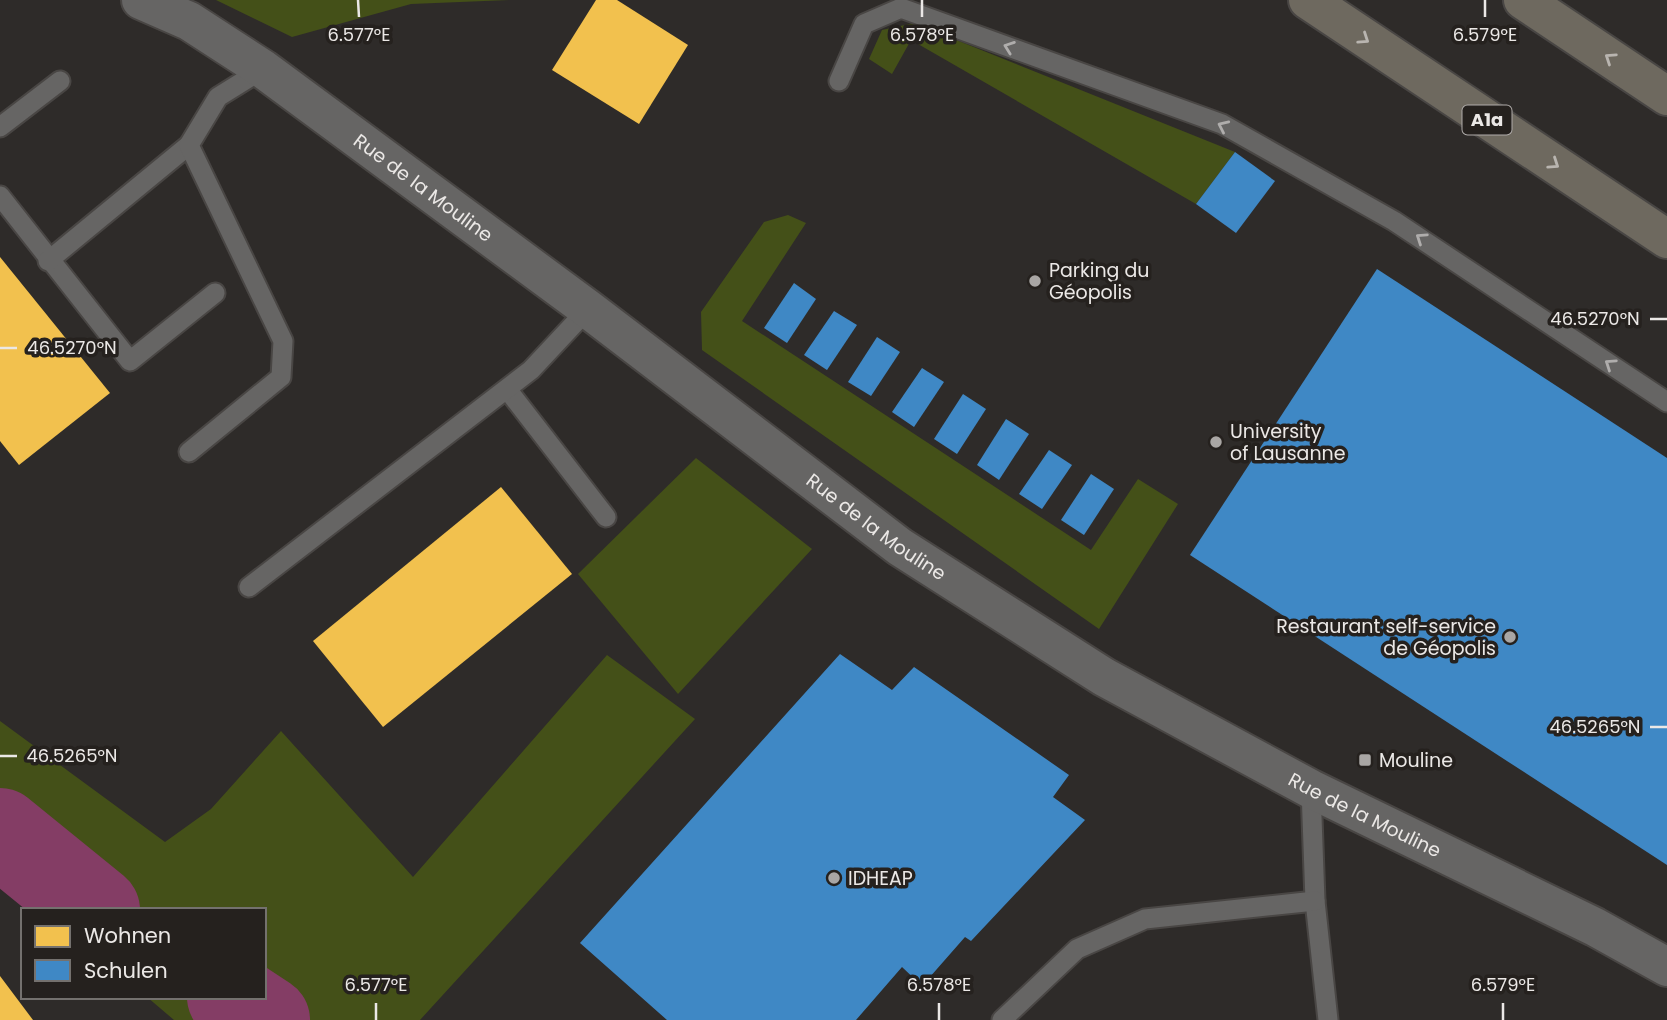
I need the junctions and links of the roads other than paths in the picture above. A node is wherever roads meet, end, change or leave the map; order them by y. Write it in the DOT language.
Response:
graph roads {
  1 [pos="141,0"];
  2 [pos="1308,0"];
  3 [pos="1523,0"];
  4 [pos="263,69"];
  5 [pos="60,81"];
  6 [pos="839,81"];
  7 [pos="1667,96"];
  8 [pos="0,127"];
  9 [pos="189,145"];
  10 [pos="0,196"];
  11 [pos="1667,239"];
  12 [pos="48,261"];
  13 [pos="215,293"];
  14 [pos="589,309"];
  15 [pos="507,389"];
  16 [pos="1667,402"];
  17 [pos="189,452"];
  18 [pos="606,517"];
  19 [pos="248,587"];
  20 [pos="1311,789"];
  21 [pos="1315,901"];
  22 [pos="1667,967"];
  23 [pos="1002,1020"];
  24 [pos="1328,1020"];
  1 -- 4 [label="street, Rue de la Mouline"];
  2 -- 11 [label="highway, A1a, one-way"];
  7 -- 3 [label="highway, one-way"];
  4 -- 9 [label="lane"];
  4 -- 14 [label="street, Rue de la Mouline"];
  5 -- 8 [label="lane"];
  16 -- 6 [label="lane, one-way"];
  9 -- 12 [label="lane"];
  9 -- 17 [label="lane"];
  10 -- 12 [label="lane"];
  12 -- 13 [label="lane"];
  14 -- 15 [label="lane"];
  14 -- 20 [label="street, Rue de la Mouline"];
  15 -- 18 [label="lane"];
  15 -- 19 [label="lane"];
  20 -- 21 [label="lane"];
  20 -- 22 [label="street, Rue de la Mouline"];
  21 -- 23 [label="lane"];
  21 -- 24 [label="lane"];
}
